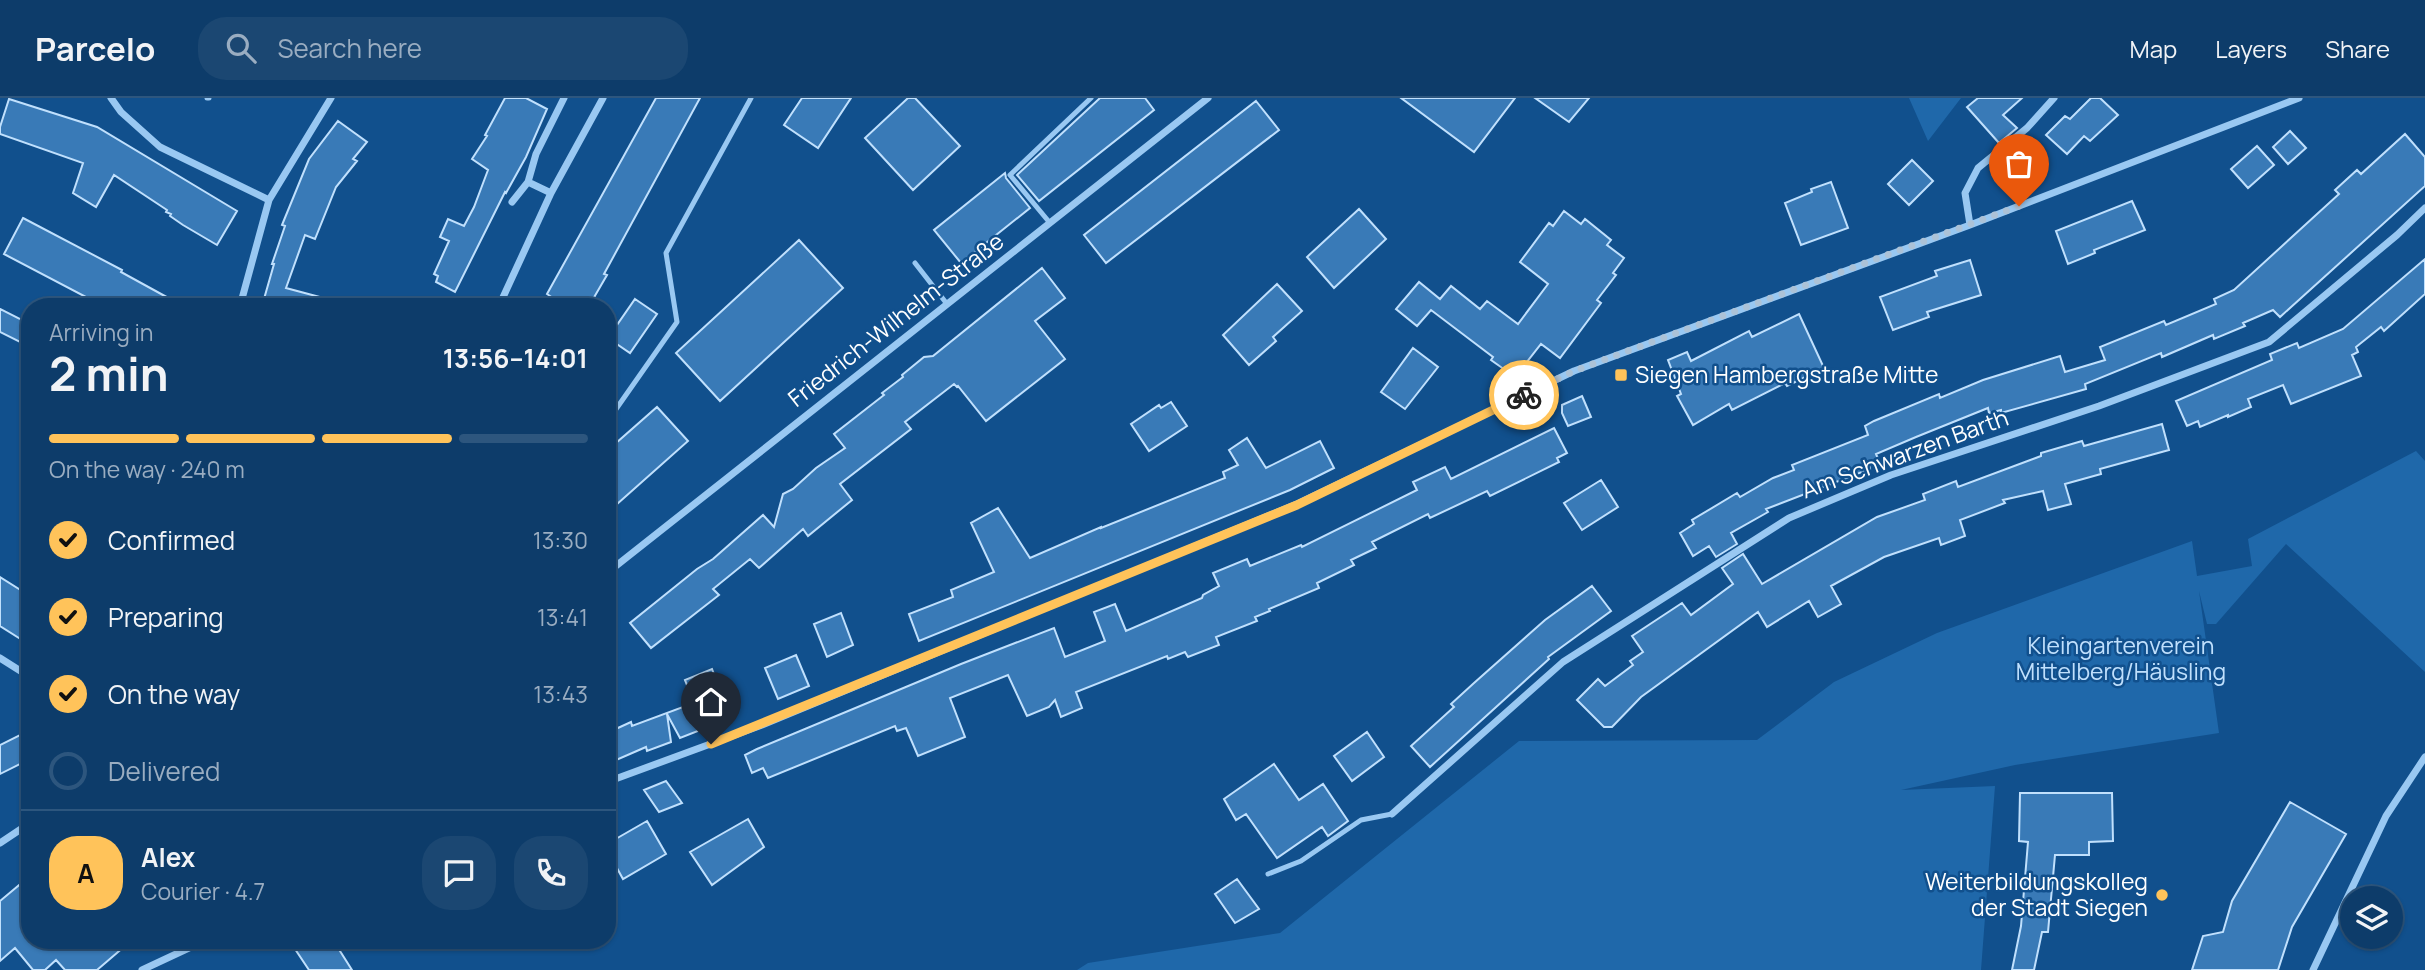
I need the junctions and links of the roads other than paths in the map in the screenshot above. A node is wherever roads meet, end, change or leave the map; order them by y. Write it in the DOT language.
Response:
graph roads {
  1 [pos="111,98"];
  2 [pos="331,98"];
  3 [pos="564,98"];
  4 [pos="603,98"];
  5 [pos="751,98"];
  6 [pos="1091,98"];
  7 [pos="1208,98"];
  8 [pos="2054,98"];
  9 [pos="2299,98"];
  10 [pos="528,182"];
  11 [pos="551,193"];
  12 [pos="269,200"];
  13 [pos="512,202"];
  14 [pos="2425,208"];
  15 [pos="1050,223"];
  16 [pos="1970,225"];
  17 [pos="915,263"];
  18 [pos="242,298"];
  19 [pos="503,298"];
  20 [pos="947,304"];
  21 [pos="616,409"];
  22 [pos="616,566"];
  23 [pos="0,659"];
  24 [pos="21,672"];
  25 [pos="2425,757"];
  26 [pos="616,779"];
  27 [pos="1392,814"];
  28 [pos="21,829"];
  29 [pos="0,843"];
  30 [pos="1268,874"];
  31 [pos="187,949"];
  32 [pos="142,970"];
  33 [pos="2313,970"];
  1 -- 12 [label="street"];
  2 -- 12 [label="street"];
  3 -- 10 [label="street"];
  4 -- 11 [label="street"];
  5 -- 21 [label="lane"];
  6 -- 15 [label="lane"];
  7 -- 15 [label="street, Friedrich-Wilhelm-Straße"];
  8 -- 16 [label="street"];
  9 -- 16 [label="street"];
  10 -- 11 [label="street"];
  10 -- 13 [label="street"];
  11 -- 19 [label="street"];
  12 -- 18 [label="street"];
  14 -- 27 [label="street, Am Schwarzen Barth"];
  15 -- 20 [label="street, Friedrich-Wilhelm-Straße"];
  16 -- 26 [label="street"];
  17 -- 20 [label="lane"];
  20 -- 22 [label="street, Friedrich-Wilhelm-Straße"];
  23 -- 24 [label="street"];
  25 -- 33 [label="street"];
  27 -- 30 [label="lane"];
  28 -- 29 [label="street"];
  31 -- 32 [label="street"];
}
